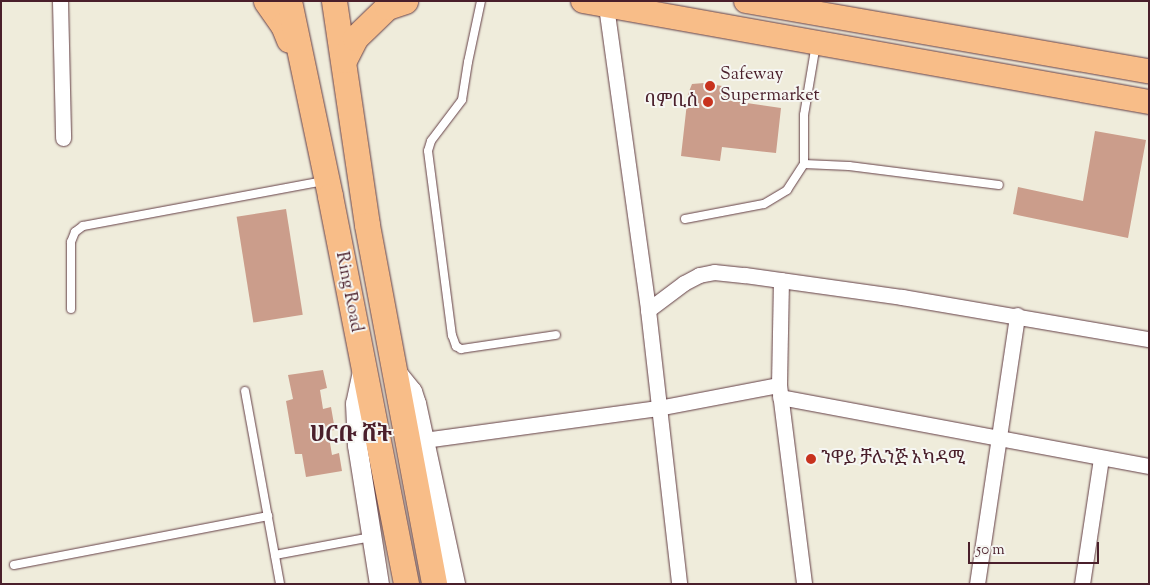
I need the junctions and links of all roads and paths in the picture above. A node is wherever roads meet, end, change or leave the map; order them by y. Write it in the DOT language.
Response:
graph roads {
  1 [pos="60,1"];
  2 [pos="266,1"];
  3 [pos="289,1"];
  4 [pos="334,1"];
  5 [pos="405,1"];
  6 [pos="481,1"];
  7 [pos="583,1"];
  8 [pos="746,1"];
  9 [pos="606,6"];
  10 [pos="816,42"];
  11 [pos="344,60"];
  12 [pos="1149,71"];
  13 [pos="303,72"];
  14 [pos="1149,102"];
  15 [pos="63,138"];
  16 [pos="804,164"];
  17 [pos="326,181"];
  18 [pos="999,185"];
  19 [pos="685,218"];
  20 [pos="781,280"];
  21 [pos="71,309"];
  22 [pos="648,310"];
  23 [pos="1017,315"];
  24 [pos="556,335"];
  25 [pos="1149,339"];
  26 [pos="394,369"];
  27 [pos="363,370"];
  28 [pos="246,391"];
  29 [pos="779,391"];
  30 [pos="658,408"];
  31 [pos="998,438"];
  32 [pos="424,440"];
  33 [pos="1101,459"];
  34 [pos="1149,466"];
  35 [pos="268,516"];
  36 [pos="371,537"];
  37 [pos="275,555"];
  38 [pos="14,565"];
  39 [pos="280,584"];
  40 [pos="379,584"];
  41 [pos="406,584"];
  42 [pos="434,584"];
  43 [pos="455,584"];
  44 [pos="679,584"];
  45 [pos="804,584"];
  46 [pos="977,584"];
  47 [pos="1082,584"];
  1 -- 15 [label="street"];
  2 -- 13 [label="highway"];
  3 -- 13 [label="highway, Ring Road"];
  4 -- 11 [label="highway, Ring Road"];
  5 -- 11 [label="highway"];
  6 -- 24 [label="lane"];
  7 -- 9 [label="main road"];
  8 -- 12 [label="main road"];
  9 -- 10 [label="main road"];
  9 -- 22 [label="street"];
  10 -- 14 [label="main road"];
  10 -- 16 [label="lane"];
  11 -- 26 [label="highway, Ring Road"];
  13 -- 17 [label="highway, Ring Road"];
  16 -- 18 [label="lane"];
  16 -- 19 [label="lane"];
  17 -- 21 [label="lane"];
  17 -- 27 [label="highway, Ring Road"];
  20 -- 22 [label="street"];
  20 -- 23 [label="street"];
  20 -- 29 [label="street"];
  22 -- 30 [label="street"];
  23 -- 25 [label="street"];
  23 -- 31 [label="street"];
  26 -- 32 [label="street"];
  26 -- 42 [label="highway, Ring Road"];
  27 -- 36 [label="street"];
  27 -- 41 [label="highway, Ring Road"];
  28 -- 35 [label="lane"];
  29 -- 30 [label="street"];
  29 -- 31 [label="street"];
  29 -- 45 [label="street"];
  30 -- 32 [label="street"];
  30 -- 44 [label="street"];
  31 -- 33 [label="street"];
  31 -- 46 [label="street"];
  32 -- 43 [label="street"];
  33 -- 34 [label="street"];
  33 -- 47 [label="street"];
  35 -- 37 [label="lane"];
  35 -- 38 [label="lane"];
  36 -- 37 [label="lane"];
  36 -- 40 [label="street"];
  37 -- 39 [label="lane"];
}
